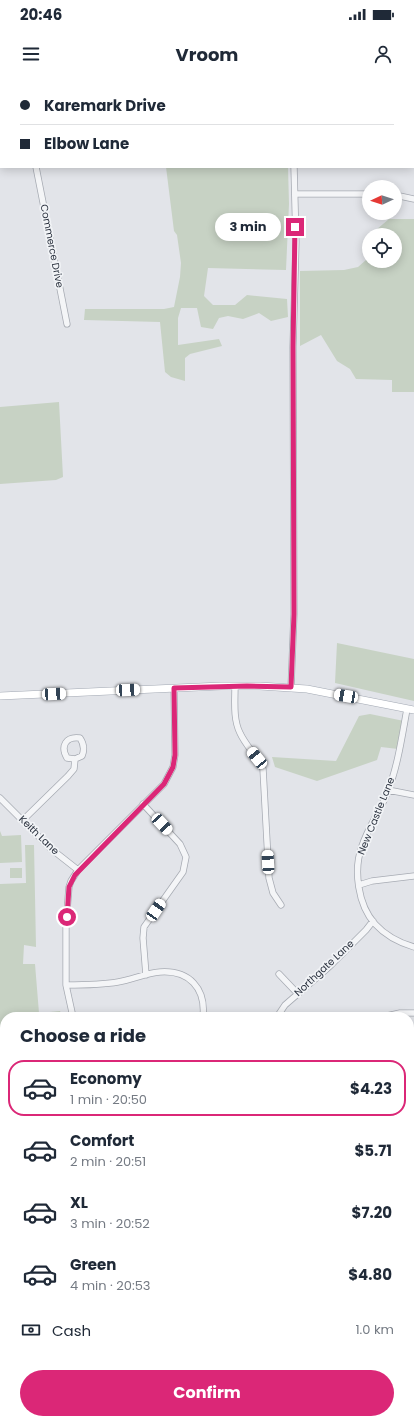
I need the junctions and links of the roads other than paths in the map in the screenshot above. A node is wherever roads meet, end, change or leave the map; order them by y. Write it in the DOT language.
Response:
graph roads {
  1 [pos="36,168"];
  2 [pos="294,168"];
  3 [pos="295,194"];
  4 [pos="362,194"];
  5 [pos="402,196"];
  6 [pos="414,199"];
  7 [pos="67,324"];
  8 [pos="235,686"];
  9 [pos="291,687"];
  10 [pos="174,688"];
  11 [pos="0,696"];
  12 [pos="410,709"];
  13 [pos="75,759"];
  14 [pos="388,790"];
  15 [pos="414,795"];
  16 [pos="0,798"];
  17 [pos="143,804"];
  18 [pos="23,820"];
  19 [pos="78,870"];
  20 [pos="414,876"];
  21 [pos="359,885"];
  22 [pos="281,905"];
  23 [pos="373,921"];
  24 [pos="414,948"];
  25 [pos="279,974"];
  26 [pos="146,975"];
  27 [pos="66,985"];
  28 [pos="298,994"];
  29 [pos="72,1012"];
  30 [pos="203,1012"];
  31 [pos="280,1012"];
  1 -- 7 [label="street, Commerce Drive"];
  2 -- 3 [label="street"];
  3 -- 4 [label="street"];
  3 -- 9 [label="street"];
  5 -- 6 [label="street"];
  8 -- 9 [label="main road"];
  8 -- 10 [label="main road"];
  8 -- 22 [label="street"];
  9 -- 12 [label="main road"];
  10 -- 11 [label="main road"];
  10 -- 17 [label="street"];
  12 -- 14 [label="street, New Castle Lane"];
  13 -- 18 [label="street"];
  14 -- 15 [label="street"];
  14 -- 21 [label="street, New Castle Lane"];
  16 -- 18 [label="street, Keith Lane"];
  17 -- 19 [label="street"];
  17 -- 26 [label="street"];
  18 -- 19 [label="street, Keith Lane"];
  19 -- 27 [label="street"];
  20 -- 21 [label="street"];
  21 -- 23 [label="street, New Castle Lane"];
  23 -- 24 [label="street, New Castle Lane"];
  23 -- 28 [label="street, Northgate Lane"];
  25 -- 28 [label="street"];
  26 -- 27 [label="street"];
  26 -- 30 [label="street"];
  27 -- 29 [label="street"];
  28 -- 31 [label="street, Northgate Lane"];
}
